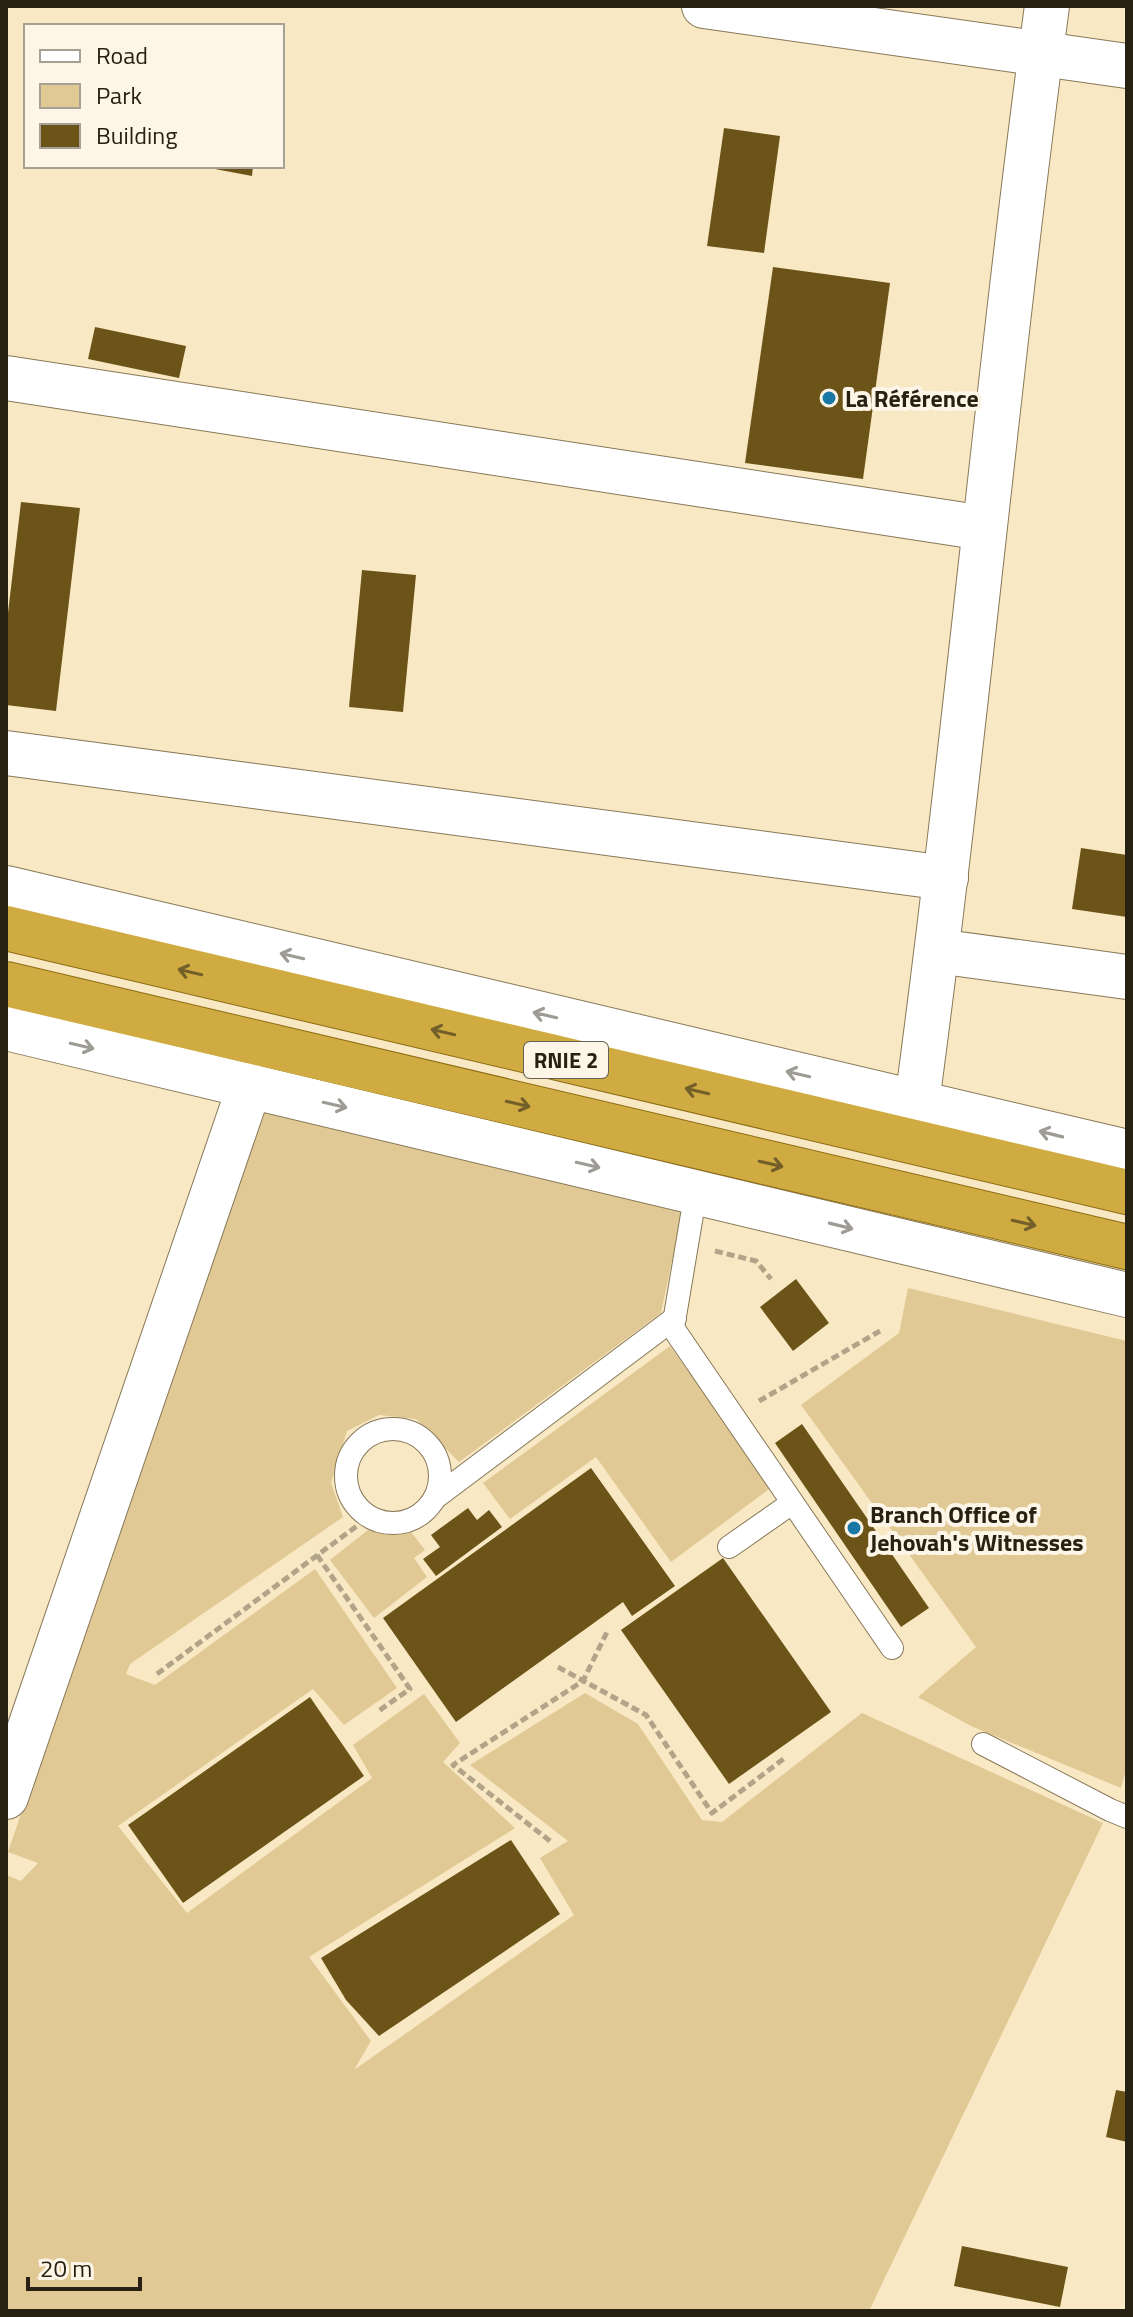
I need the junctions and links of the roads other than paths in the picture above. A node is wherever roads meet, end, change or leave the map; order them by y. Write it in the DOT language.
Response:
graph roads {
  1 [pos="704,6"];
  2 [pos="1047,6"];
  3 [pos="1040,53"];
  4 [pos="1127,66"];
  5 [pos="6,378"];
  6 [pos="984,528"];
  7 [pos="6,753"];
  8 [pos="946,878"];
  9 [pos="6,888"];
  10 [pos="6,928"];
  11 [pos="937,951"];
  12 [pos="1127,977"];
  13 [pos="6,984"];
  14 [pos="6,1028"];
  15 [pos="250,1085"];
  16 [pos="913,1121"];
  17 [pos="1127,1152"];
  18 [pos="696,1191"];
  19 [pos="1127,1192"];
  20 [pos="1127,1247"];
  21 [pos="1127,1295"];
  22 [pos="675,1318"];
  23 [pos="435,1498"];
  24 [pos="792,1503"];
  25 [pos="729,1547"];
  26 [pos="892,1648"];
  27 [pos="983,1744"];
  28 [pos="6,1797"];
  29 [pos="1127,1817"];
  1 -- 3 [label="street"];
  2 -- 3 [label="street"];
  3 -- 4 [label="street"];
  3 -- 6 [label="street"];
  5 -- 6 [label="street"];
  6 -- 8 [label="street"];
  7 -- 8 [label="street"];
  8 -- 11 [label="street"];
  16 -- 9 [label="street, one-way"];
  16 -- 10 [label="highway, RNIE 2 / RNIE 2, one-way"];
  11 -- 12 [label="street"];
  11 -- 16 [label="street"];
  13 -- 20 [label="highway, RNIE 2 / RNIE 2, one-way"];
  14 -- 15 [label="street, one-way"];
  15 -- 18 [label="street, one-way"];
  15 -- 28 [label="street"];
  17 -- 16 [label="street, one-way"];
  16 -- 19 [label="highway, RNIE 2 / RNIE 2"];
  18 -- 21 [label="street, one-way"];
  18 -- 22 [label="lane"];
  22 -- 23 [label="lane"];
  22 -- 24 [label="lane"];
  23 -- 23 [label="lane"];
  24 -- 25 [label="lane"];
  24 -- 26 [label="lane"];
  27 -- 29 [label="lane"];
}
